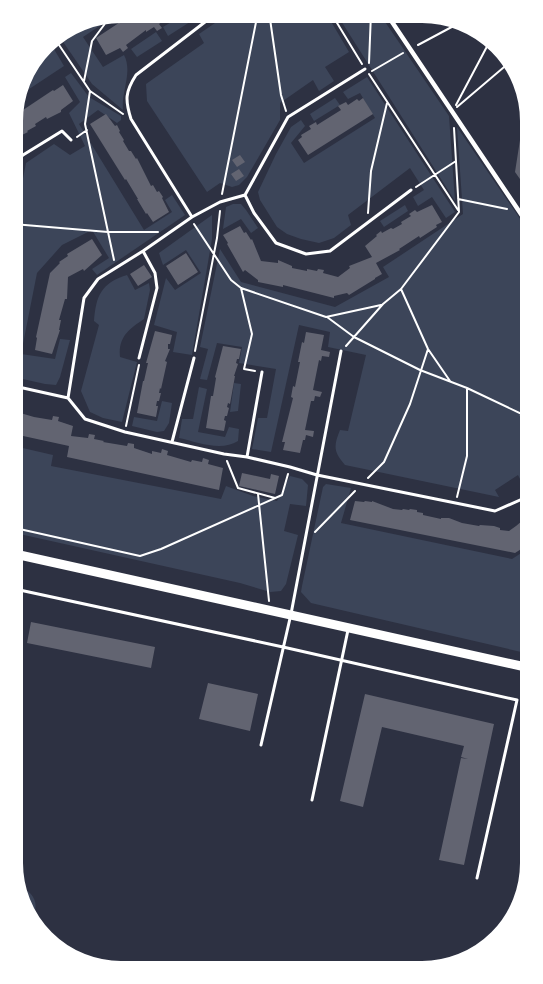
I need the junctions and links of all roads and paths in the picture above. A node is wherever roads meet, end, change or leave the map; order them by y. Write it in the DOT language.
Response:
graph roads {
  1 [pos="208,20"];
  2 [pos="256,20"];
  3 [pos="270,20"];
  4 [pos="335,20"];
  5 [pos="371,20"];
  6 [pos="391,20"];
  7 [pos="426,20"];
  8 [pos="106,21"];
  9 [pos="463,28"];
  10 [pos="57,42"];
  11 [pos="488,44"];
  12 [pos="368,65"];
  13 [pos="506,65"];
  14 [pos="365,69"];
  15 [pos="84,81"];
  16 [pos="90,90"];
  17 [pos="387,103"];
  18 [pos="452,111"];
  19 [pos="288,117"];
  20 [pos="131,120"];
  21 [pos="87,130"];
  22 [pos="71,140"];
  23 [pos="20,157"];
  24 [pos="456,161"];
  25 [pos="435,175"];
  26 [pos="411,190"];
  27 [pos="245,195"];
  28 [pos="458,199"];
  29 [pos="220,202"];
  30 [pos="459,212"];
  31 [pos="519,212"];
  32 [pos="192,217"];
  33 [pos="523,218"];
  34 [pos="367,223"];
  35 [pos="20,225"];
  36 [pos="108,232"];
  37 [pos="172,232"];
  38 [pos="143,251"];
  39 [pos="214,255"];
  40 [pos="116,268"];
  41 [pos="240,288"];
  42 [pos="401,289"];
  43 [pos="383,304"];
  44 [pos="326,317"];
  45 [pos="354,337"];
  46 [pos="428,349"];
  47 [pos="341,351"];
  48 [pos="139,358"];
  49 [pos="194,358"];
  50 [pos="420,370"];
  51 [pos="262,372"];
  52 [pos="450,382"];
  53 [pos="20,387"];
  54 [pos="467,388"];
  55 [pos="68,398"];
  56 [pos="520,413"];
  57 [pos="523,414"];
  58 [pos="523,421"];
  59 [pos="125,432"];
  60 [pos="172,442"];
  61 [pos="224,454"];
  62 [pos="247,457"];
  63 [pos="290,466"];
  64 [pos="317,475"];
  65 [pos="362,484"];
  66 [pos="258,494"];
  67 [pos="275,498"];
  68 [pos="523,499"];
  69 [pos="455,503"];
  70 [pos="260,504"];
  71 [pos="20,529"];
  72 [pos="304,542"];
  73 [pos="20,555"];
  74 [pos="20,590"];
  75 [pos="270,610"];
  76 [pos="291,614"];
  77 [pos="349,627"];
  78 [pos="284,647"];
  79 [pos="342,660"];
  80 [pos="523,666"];
  81 [pos="261,744"];
  82 [pos="312,800"];
  83 [pos="476,878"];
  1 -- 20 [label="lane"];
  2 -- 29 [label="path"];
  3 -- 19 [label="path"];
  4 -- 14 [label="path"];
  5 -- 12 [label="path"];
  6 -- 18 [label="street"];
  7 -- 9 [label="path"];
  8 -- 15 [label="path"];
  10 -- 15 [label="path"];
  11 -- 18 [label="path"];
  13 -- 18 [label="path"];
  14 -- 17 [label="path"];
  14 -- 19 [label="lane"];
  15 -- 16 [label="path"];
  16 -- 20 [label="path"];
  16 -- 21 [label="path"];
  17 -- 25 [label="path"];
  17 -- 34 [label="path"];
  18 -- 24 [label="path"];
  18 -- 31 [label="street"];
  19 -- 27 [label="lane"];
  20 -- 32 [label="lane"];
  21 -- 22 [label="path"];
  21 -- 36 [label="path"];
  22 -- 23 [label="lane"];
  24 -- 25 [label="path"];
  24 -- 28 [label="path"];
  25 -- 26 [label="path"];
  25 -- 30 [label="path"];
  26 -- 34 [label="lane"];
  27 -- 29 [label="lane"];
  27 -- 34 [label="lane"];
  28 -- 30 [label="path"];
  28 -- 31 [label="path"];
  29 -- 32 [label="lane"];
  29 -- 39 [label="path"];
  30 -- 42 [label="path"];
  31 -- 33 [label="street"];
  32 -- 37 [label="lane"];
  32 -- 39 [label="path"];
  35 -- 36 [label="path"];
  36 -- 37 [label="path"];
  36 -- 40 [label="path"];
  37 -- 38 [label="lane"];
  38 -- 40 [label="lane"];
  38 -- 48 [label="lane"];
  39 -- 41 [label="path"];
  39 -- 49 [label="path"];
  40 -- 55 [label="lane"];
  41 -- 44 [label="path"];
  41 -- 51 [label="path"];
  42 -- 43 [label="path"];
  42 -- 46 [label="path"];
  43 -- 44 [label="path"];
  43 -- 45 [label="path"];
  44 -- 45 [label="path"];
  45 -- 47 [label="path"];
  45 -- 50 [label="path"];
  46 -- 50 [label="path"];
  46 -- 52 [label="path"];
  47 -- 64 [label="lane"];
  48 -- 59 [label="path"];
  49 -- 60 [label="lane"];
  50 -- 52 [label="path"];
  50 -- 65 [label="path"];
  51 -- 62 [label="lane"];
  52 -- 54 [label="path"];
  53 -- 55 [label="lane"];
  54 -- 56 [label="path"];
  54 -- 69 [label="path"];
  55 -- 59 [label="lane"];
  56 -- 57 [label="path"];
  56 -- 58 [label="path"];
  59 -- 60 [label="lane"];
  60 -- 61 [label="lane"];
  61 -- 62 [label="lane"];
  61 -- 66 [label="path"];
  62 -- 63 [label="lane"];
  63 -- 64 [label="lane"];
  63 -- 67 [label="path"];
  64 -- 65 [label="lane"];
  64 -- 72 [label="lane"];
  65 -- 69 [label="lane"];
  65 -- 72 [label="path"];
  66 -- 67 [label="path"];
  66 -- 70 [label="path"];
  67 -- 70 [label="path"];
  68 -- 69 [label="lane"];
  70 -- 71 [label="path"];
  70 -- 75 [label="path"];
  72 -- 76 [label="lane"];
  73 -- 75 [label="main road"];
  74 -- 78 [label="lane"];
  75 -- 76 [label="main road"];
  76 -- 77 [label="main road"];
  76 -- 78 [label="lane"];
  77 -- 79 [label="lane"];
  77 -- 80 [label="main road"];
  78 -- 79 [label="lane"];
  78 -- 81 [label="lane"];
  79 -- 82 [label="lane"];
  79 -- 83 [label="lane"];
}
